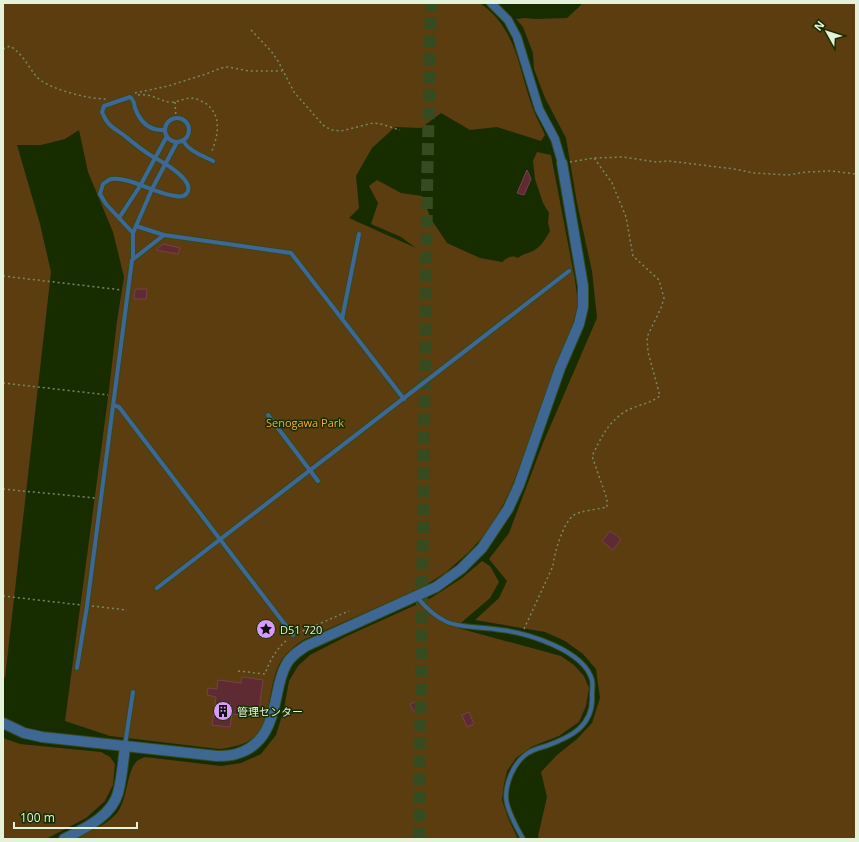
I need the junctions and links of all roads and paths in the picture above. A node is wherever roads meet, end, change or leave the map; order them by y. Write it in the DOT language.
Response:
graph roads {
  1 [pos="491,3"];
  2 [pos="251,30"];
  3 [pos="3,49"];
  4 [pos="282,71"];
  5 [pos="129,96"];
  6 [pos="107,99"];
  7 [pos="175,102"];
  8 [pos="176,118"];
  9 [pos="165,130"];
  10 [pos="400,130"];
  11 [pos="166,136"];
  12 [pos="183,140"];
  13 [pos="177,142"];
  14 [pos="156,158"];
  15 [pos="594,158"];
  16 [pos="211,160"];
  17 [pos="562,163"];
  18 [pos="166,164"];
  19 [pos="856,174"];
  20 [pos="140,186"];
  21 [pos="152,189"];
  22 [pos="120,218"];
  23 [pos="136,226"];
  24 [pos="133,233"];
  25 [pos="359,234"];
  26 [pos="164,235"];
  27 [pos="133,259"];
  28 [pos="569,271"];
  29 [pos="3,276"];
  30 [pos="128,291"];
  31 [pos="342,319"];
  32 [pos="3,383"];
  33 [pos="114,395"];
  34 [pos="404,399"];
  35 [pos="113,405"];
  36 [pos="268,415"];
  37 [pos="310,470"];
  38 [pos="318,481"];
  39 [pos="3,489"];
  40 [pos="101,499"];
  41 [pos="221,539"];
  42 [pos="157,588"];
  43 [pos="3,596"];
  44 [pos="417,596"];
  45 [pos="87,606"];
  46 [pos="127,610"];
  47 [pos="349,611"];
  48 [pos="522,634"];
  49 [pos="293,635"];
  50 [pos="77,668"];
  51 [pos="238,671"];
  52 [pos="133,692"];
  53 [pos="3,723"];
  54 [pos="125,747"];
  55 [pos="64,839"];
  56 [pos="523,839"];
  1 -- 17 [label="street"];
  2 -- 4 [label="path"];
  3 -- 6 [label="path"];
  4 -- 5 [label="path"];
  4 -- 10 [label="path"];
  5 -- 7 [label="path"];
  5 -- 9 [label="lane"];
  5 -- 14 [label="lane"];
  7 -- 8 [label="path"];
  7 -- 16 [label="path"];
  8 -- 9 [label="lane"];
  8 -- 12 [label="lane"];
  9 -- 11 [label="lane"];
  11 -- 13 [label="lane"];
  11 -- 14 [label="lane"];
  12 -- 13 [label="lane"];
  12 -- 16 [label="lane"];
  13 -- 18 [label="lane"];
  14 -- 18 [label="lane"];
  14 -- 20 [label="lane"];
  15 -- 17 [label="path"];
  15 -- 19 [label="path"];
  15 -- 48 [label="path"];
  17 -- 44 [label="street"];
  18 -- 21 [label="lane"];
  18 -- 21 [label="lane"];
  20 -- 21 [label="lane"];
  20 -- 22 [label="lane"];
  20 -- 22 [label="lane"];
  21 -- 23 [label="lane"];
  22 -- 24 [label="lane"];
  23 -- 24 [label="lane"];
  23 -- 26 [label="lane"];
  24 -- 27 [label="lane"];
  25 -- 31 [label="lane"];
  26 -- 27 [label="lane"];
  26 -- 31 [label="lane"];
  27 -- 30 [label="lane"];
  28 -- 34 [label="lane"];
  29 -- 30 [label="path"];
  30 -- 33 [label="lane"];
  31 -- 34 [label="lane"];
  32 -- 33 [label="path"];
  33 -- 35 [label="lane"];
  34 -- 37 [label="lane"];
  35 -- 40 [label="lane"];
  35 -- 41 [label="lane"];
  36 -- 37 [label="lane"];
  37 -- 38 [label="lane"];
  37 -- 41 [label="lane"];
  39 -- 40 [label="path"];
  40 -- 45 [label="lane"];
  41 -- 42 [label="lane"];
  41 -- 49 [label="lane"];
  43 -- 45 [label="path"];
  44 -- 48 [label="lane"];
  44 -- 54 [label="street"];
  45 -- 46 [label="path"];
  45 -- 50 [label="lane"];
  47 -- 49 [label="path"];
  48 -- 56 [label="lane"];
  49 -- 51 [label="path"];
  52 -- 54 [label="lane"];
  53 -- 54 [label="street"];
  54 -- 55 [label="street"];
}
